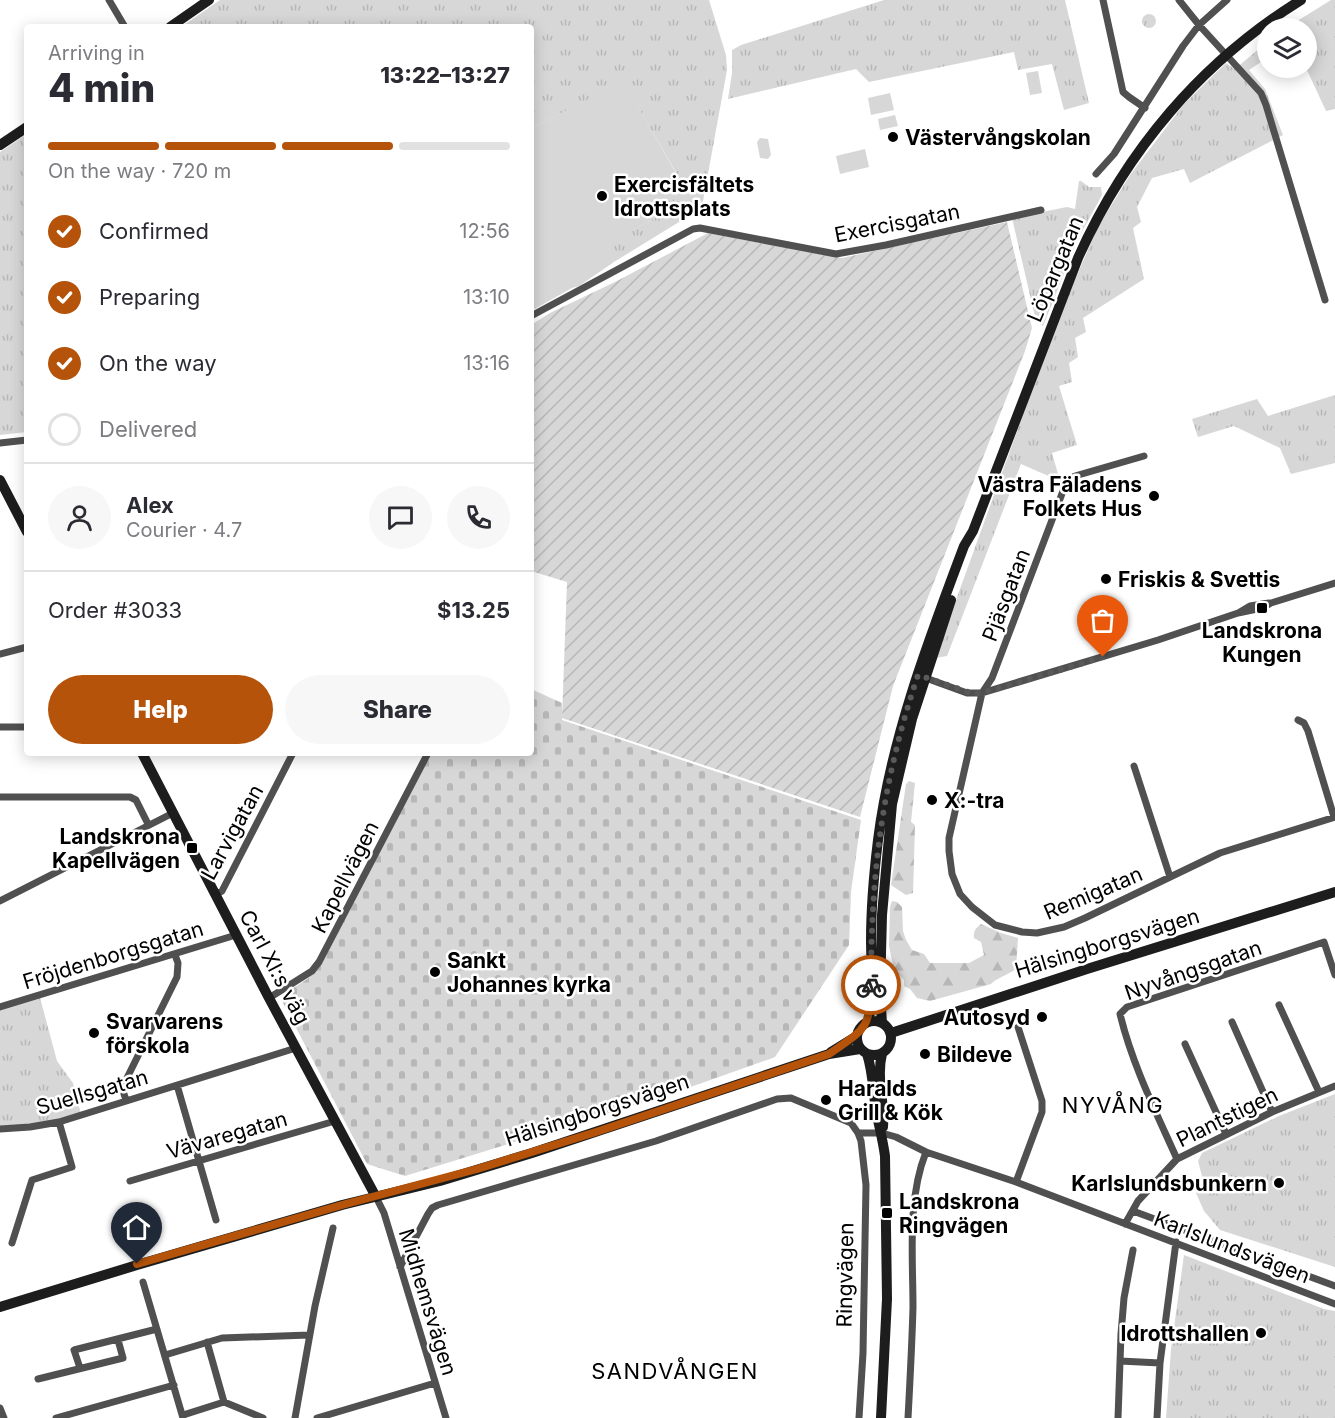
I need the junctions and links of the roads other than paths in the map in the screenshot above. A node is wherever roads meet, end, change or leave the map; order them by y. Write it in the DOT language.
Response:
graph roads {
  1 [pos="109,0"];
  2 [pos="208,0"];
  3 [pos="1103,0"];
  4 [pos="1179,0"];
  5 [pos="1227,0"];
  6 [pos="1301,0"];
  7 [pos="123,24"];
  8 [pos="174,24"];
  9 [pos="1199,25"];
  10 [pos="1227,54"];
  11 [pos="1145,108"];
  12 [pos="24,129"];
  13 [pos="0,146"];
  14 [pos="1096,174"];
  15 [pos="1041,210"];
  16 [pos="1325,300"];
  17 [pos="534,314"];
  18 [pos="24,440"];
  19 [pos="0,443"];
  20 [pos="1144,456"];
  21 [pos="0,480"];
  22 [pos="24,526"];
  23 [pos="1335,583"];
  24 [pos="24,648"];
  25 [pos="0,654"];
  26 [pos="922,676"];
  27 [pos="982,693"];
  28 [pos="1298,720"];
  29 [pos="0,727"];
  30 [pos="24,727"];
  31 [pos="144,756"];
  32 [pos="291,756"];
  33 [pos="426,756"];
  34 [pos="1134,766"];
  35 [pos="0,797"];
  36 [pos="173,813"];
  37 [pos="1334,817"];
  38 [pos="148,824"];
  39 [pos="1170,877"];
  40 [pos="1335,892"];
  41 [pos="216,894"];
  42 [pos="0,901"];
  43 [pos="236,935"];
  44 [pos="175,955"];
  45 [pos="1335,975"];
  46 [pos="269,998"];
  47 [pos="1279,1005"];
  48 [pos="0,1006"];
  49 [pos="868,1022"];
  50 [pos="882,1023"];
  51 [pos="1232,1023"];
  52 [pos="1018,1027"];
  53 [pos="891,1033"];
  54 [pos="857,1036"];
  55 [pos="1185,1044"];
  56 [pos="296,1048"];
  57 [pos="864,1052"];
  58 [pos="829,1054"];
  59 [pos="882,1054"];
  60 [pos="177,1085"];
  61 [pos="1335,1086"];
  62 [pos="1319,1092"];
  63 [pos="126,1100"];
  64 [pos="1272,1112"];
  65 [pos="335,1121"];
  66 [pos="59,1122"];
  67 [pos="0,1129"];
  68 [pos="858,1133"];
  69 [pos="882,1133"];
  70 [pos="1226,1134"];
  71 [pos="926,1152"];
  72 [pos="1177,1159"];
  73 [pos="197,1160"];
  74 [pos="130,1181"];
  75 [pos="1016,1182"];
  76 [pos="376,1197"];
  77 [pos="1133,1211"];
  78 [pos="216,1220"];
  79 [pos="1125,1224"];
  80 [pos="333,1228"];
  81 [pos="1207,1238"];
  82 [pos="1176,1242"];
  83 [pos="12,1243"];
  84 [pos="1133,1250"];
  85 [pos="1201,1252"];
  86 [pos="400,1267"];
  87 [pos="143,1282"];
  88 [pos="1335,1286"];
  89 [pos="1335,1304"];
  90 [pos="0,1307"];
  91 [pos="157,1329"];
  92 [pos="309,1335"];
  93 [pos="118,1340"];
  94 [pos="207,1342"];
  95 [pos="165,1355"];
  96 [pos="1120,1361"];
  97 [pos="1160,1363"];
  98 [pos="80,1368"];
  99 [pos="38,1379"];
  100 [pos="435,1383"];
  101 [pos="174,1384"];
  102 [pos="224,1402"];
  103 [pos="0,1408"];
  104 [pos="183,1417"];
  105 [pos="4,1418"];
  106 [pos="56,1418"];
  107 [pos="263,1418"];
  108 [pos="295,1418"];
  109 [pos="317,1418"];
  110 [pos="446,1418"];
  111 [pos="859,1418"];
  112 [pos="881,1418"];
  113 [pos="908,1418"];
  114 [pos="1118,1418"];
  115 [pos="1157,1418"];
  1 -- 7 [label="street"];
  2 -- 8 [label="street"];
  3 -- 11 [label="street"];
  4 -- 9 [label="street"];
  5 -- 9 [label="street"];
  6 -- 10 [label="street, Löpargatan"];
  9 -- 10 [label="street"];
  9 -- 11 [label="street"];
  10 -- 16 [label="street"];
  10 -- 26 [label="street, Löpargatan"];
  11 -- 14 [label="street"];
  12 -- 13 [label="street"];
  15 -- 17 [label="street, Exercisgatan"];
  18 -- 19 [label="street"];
  20 -- 27 [label="street, Pjäsgatan"];
  21 -- 22 [label="street"];
  23 -- 27 [label="street"];
  24 -- 25 [label="street"];
  26 -- 27 [label="street"];
  26 -- 49 [label="street, Löpargatan"];
  26 -- 50 [label="street, Löpargatan"];
  27 -- 39 [label="street, Remigatan"];
  28 -- 37 [label="street"];
  29 -- 30 [label="street"];
  31 -- 36 [label="street, Carl XI:s väg"];
  32 -- 41 [label="street, Larvigatan"];
  33 -- 46 [label="street, Kapellvägen"];
  34 -- 39 [label="street, Remigatan"];
  35 -- 38 [label="street"];
  36 -- 38 [label="street"];
  36 -- 41 [label="street, Carl XI:s väg"];
  37 -- 39 [label="street, Remigatan"];
  38 -- 42 [label="street"];
  40 -- 53 [label="street, Hälsingborgsvägen"];
  41 -- 43 [label="street, Carl XI:s väg"];
  43 -- 44 [label="street, Fröjdenborgsgatan"];
  43 -- 46 [label="street, Carl XI:s väg"];
  44 -- 48 [label="street, Fröjdenborgsgatan"];
  44 -- 63 [label="street"];
  45 -- 72 [label="street, Nyvångsgatan"];
  46 -- 56 [label="street, Carl XI:s väg"];
  47 -- 62 [label="street"];
  49 -- 50 [label="street"];
  49 -- 54 [label="street"];
  50 -- 53 [label="street"];
  51 -- 64 [label="street"];
  52 -- 75 [label="street"];
  53 -- 59 [label="street"];
  54 -- 57 [label="street"];
  54 -- 58 [label="street, Hälsingborgsvägen"];
  55 -- 70 [label="street"];
  56 -- 60 [label="street, Suellsgatan"];
  56 -- 65 [label="street, Carl XI:s väg"];
  57 -- 58 [label="street, Hälsingborgsvägen"];
  57 -- 59 [label="street"];
  57 -- 69 [label="street, Ringvägen"];
  58 -- 76 [label="street, Hälsingborgsvägen"];
  59 -- 69 [label="street, Ringvägen"];
  60 -- 63 [label="street, Suellsgatan"];
  60 -- 73 [label="street"];
  61 -- 62 [label="street, Plantstigen"];
  62 -- 64 [label="street, Plantstigen"];
  63 -- 66 [label="street, Suellsgatan"];
  64 -- 70 [label="street, Plantstigen"];
  65 -- 73 [label="street, Vävaregatan"];
  65 -- 76 [label="street, Carl XI:s väg"];
  66 -- 67 [label="street, Suellsgatan"];
  66 -- 83 [label="street"];
  68 -- 69 [label="street"];
  68 -- 86 [label="street, Hälsingborgsvägen"];
  68 -- 111 [label="street, Ringvägen"];
  69 -- 71 [label="street, Karlslundsvägen"];
  69 -- 112 [label="street, Ringvägen"];
  70 -- 72 [label="street, Plantstigen"];
  71 -- 75 [label="street, Karlslundsvägen"];
  71 -- 113 [label="street"];
  72 -- 77 [label="street, Plantstigen"];
  73 -- 74 [label="street, Vävaregatan"];
  73 -- 78 [label="street"];
  75 -- 79 [label="street, Karlslundsvägen"];
  76 -- 86 [label="street, Midhemsvägen"];
  76 -- 90 [label="street, Hälsingborgsvägen"];
  77 -- 79 [label="street, Plantstigen"];
  77 -- 81 [label="street, Karlslundsvägen"];
  79 -- 82 [label="street, Karlslundsvägen"];
  80 -- 92 [label="street"];
  81 -- 85 [label="street"];
  81 -- 88 [label="street, Karlslundsvägen"];
  82 -- 85 [label="street, Karlslundsvägen"];
  82 -- 97 [label="street"];
  84 -- 96 [label="street"];
  85 -- 89 [label="street, Karlslundsvägen"];
  86 -- 100 [label="street, Midhemsvägen"];
  87 -- 91 [label="street"];
  91 -- 93 [label="street"];
  91 -- 95 [label="street"];
  92 -- 94 [label="street"];
  92 -- 108 [label="street"];
  93 -- 98 [label="street"];
  93 -- 98 [label="street"];
  94 -- 95 [label="street"];
  94 -- 102 [label="street"];
  95 -- 101 [label="street"];
  96 -- 97 [label="street"];
  96 -- 114 [label="street"];
  97 -- 115 [label="street"];
  98 -- 99 [label="street"];
  100 -- 109 [label="street"];
  100 -- 110 [label="street, Midhemsvägen"];
  101 -- 104 [label="street"];
  101 -- 106 [label="street"];
  102 -- 104 [label="street"];
  102 -- 107 [label="street"];
  103 -- 105 [label="street"];
}
